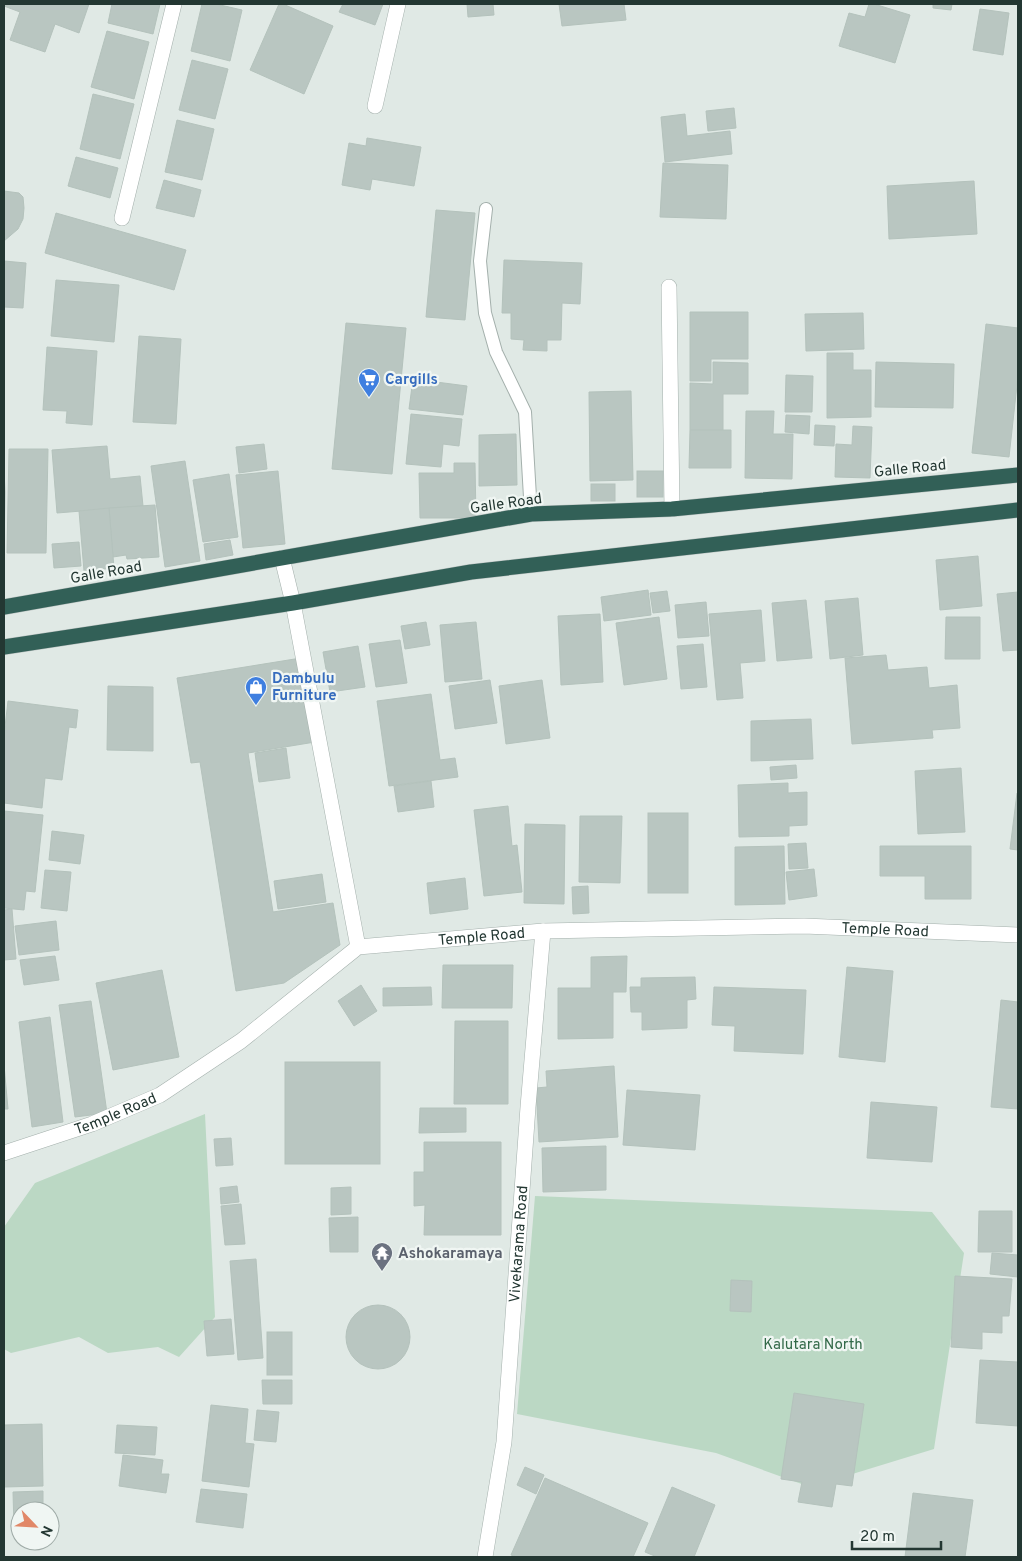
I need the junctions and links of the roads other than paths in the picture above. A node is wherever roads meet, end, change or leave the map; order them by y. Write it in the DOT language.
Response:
graph roads {
  1 [pos="174,4"];
  2 [pos="398,4"];
  3 [pos="375,106"];
  4 [pos="486,209"];
  5 [pos="122,218"];
  6 [pos="669,287"];
  7 [pos="1018,475"];
  8 [pos="672,509"];
  9 [pos="1018,510"];
  10 [pos="531,514"];
  11 [pos="282,558"];
  12 [pos="293,603"];
  13 [pos="4,607"];
  14 [pos="4,647"];
  15 [pos="543,931"];
  16 [pos="1018,936"];
  17 [pos="358,947"];
  18 [pos="4,1153"];
  19 [pos="485,1557"];
  1 -- 5 [label="street"];
  2 -- 3 [label="street"];
  4 -- 10 [label="lane"];
  6 -- 8 [label="street"];
  7 -- 8 [label="highway, Galle Road"];
  8 -- 10 [label="highway, Galle Road"];
  9 -- 12 [label="highway"];
  10 -- 11 [label="highway, Galle Road"];
  11 -- 12 [label="street"];
  11 -- 13 [label="highway, Galle Road"];
  12 -- 14 [label="highway"];
  12 -- 17 [label="street"];
  15 -- 16 [label="street, Temple Road"];
  15 -- 17 [label="street, Temple Road"];
  15 -- 19 [label="street, Vivekarama Road"];
  17 -- 18 [label="street, Temple Road"];
}
